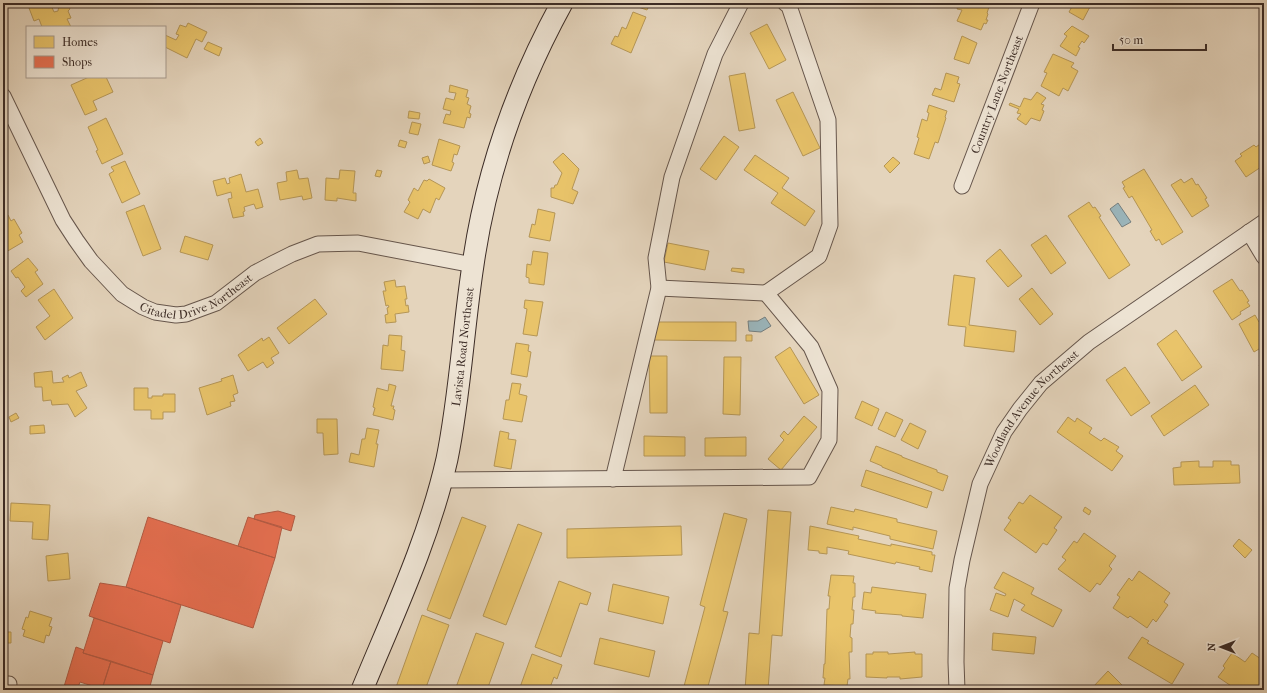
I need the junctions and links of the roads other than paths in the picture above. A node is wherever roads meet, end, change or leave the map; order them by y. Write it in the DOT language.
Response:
graph roads {
  1 [pos="562,3"];
  2 [pos="741,3"];
  3 [pos="785,3"];
  4 [pos="1032,3"];
  5 [pos="3,96"];
  6 [pos="962,186"];
  7 [pos="1264,222"];
  8 [pos="1249,232"];
  9 [pos="1264,257"];
  10 [pos="473,265"];
  11 [pos="659,288"];
  12 [pos="766,293"];
  13 [pos="613,479"];
  14 [pos="442,480"];
  15 [pos="362,690"];
  16 [pos="957,690"];
  1 -- 10 [label="main road, Lavista Road Northeast"];
  2 -- 11 [label="street"];
  3 -- 12 [label="street"];
  4 -- 6 [label="street, Country Lane Northeast"];
  5 -- 10 [label="street, Citadel Drive Northeast"];
  7 -- 8 [label="street, Woodland Avenue Northeast"];
  8 -- 9 [label="street"];
  8 -- 16 [label="street, Woodland Avenue Northeast"];
  10 -- 14 [label="main road, Lavista Road Northeast"];
  11 -- 12 [label="street"];
  11 -- 13 [label="street"];
  12 -- 13 [label="street"];
  13 -- 14 [label="street"];
  14 -- 15 [label="main road, Lavista Road Northeast"];
}
